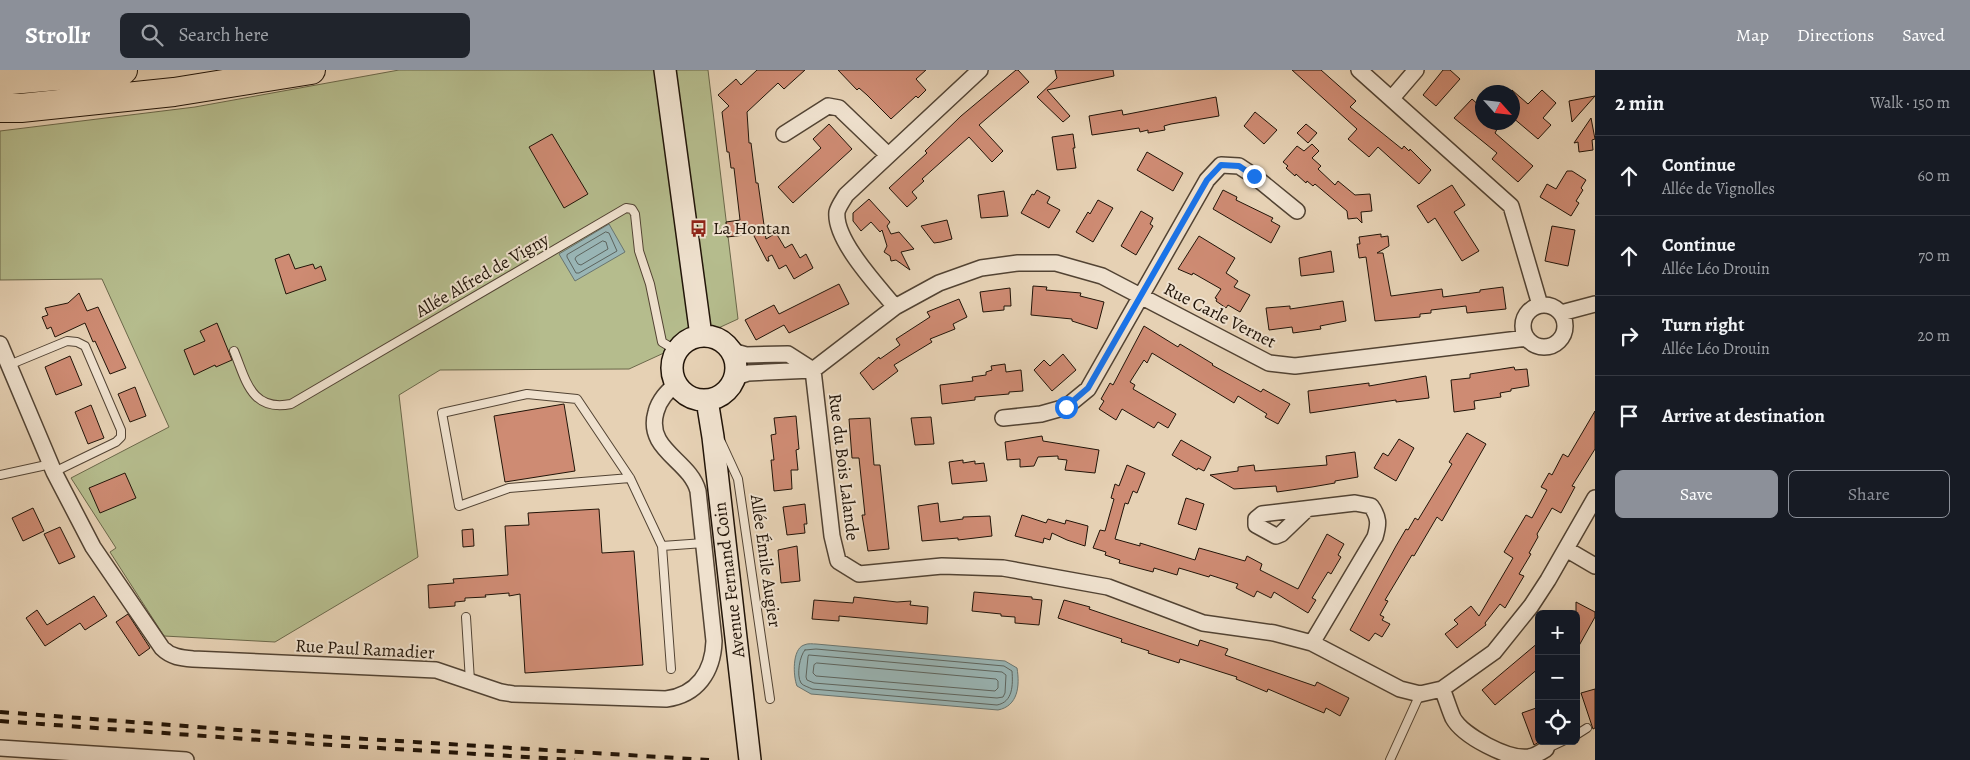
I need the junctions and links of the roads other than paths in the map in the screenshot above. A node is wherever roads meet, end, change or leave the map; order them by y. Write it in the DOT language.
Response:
graph roads {
  1 [pos="123,70"];
  2 [pos="311,70"];
  3 [pos="665,70"];
  4 [pos="980,70"];
  5 [pos="1360,70"];
  6 [pos="1416,70"];
  7 [pos="0,81"];
  8 [pos="1392,98"];
  9 [pos="0,108"];
  10 [pos="784,134"];
  11 [pos="888,155"];
  12 [pos="1297,211"];
  13 [pos="1140,295"];
  14 [pos="1595,304"];
  15 [pos="1540,305"];
  16 [pos="895,307"];
  17 [pos="1561,313"];
  18 [pos="701,336"];
  19 [pos="1526,338"];
  20 [pos="0,344"];
  21 [pos="234,351"];
  22 [pos="677,351"];
  23 [pos="732,351"];
  24 [pos="9,365"];
  25 [pos="813,370"];
  26 [pos="734,378"];
  27 [pos="676,384"];
  28 [pos="707,400"];
  29 [pos="1003,418"];
  30 [pos="713,437"];
  31 [pos="52,468"];
  32 [pos="0,475"];
  33 [pos="630,478"];
  34 [pos="1595,498"];
  35 [pos="1306,510"];
  36 [pos="704,543"];
  37 [pos="662,546"];
  38 [pos="1566,549"];
  39 [pos="1595,566"];
  40 [pos="466,617"];
  41 [pos="1312,644"];
  42 [pos="671,668"];
  43 [pos="470,681"];
  44 [pos="1442,689"];
  45 [pos="1420,694"];
  46 [pos="770,699"];
  47 [pos="1587,728"];
  48 [pos="1580,732"];
  49 [pos="1554,745"];
  50 [pos="0,748"];
  51 [pos="1546,749"];
  52 [pos="186,760"];
  53 [pos="750,760"];
  54 [pos="1390,760"];
  1 -- 7 [label="highway"];
  2 -- 9 [label="highway"];
  3 -- 18 [label="main road"];
  4 -- 11 [label="street"];
  5 -- 8 [label="street"];
  6 -- 8 [label="street"];
  8 -- 15 [label="street"];
  10 -- 11 [label="street"];
  11 -- 16 [label="street"];
  12 -- 13 [label="street"];
  13 -- 16 [label="street, Rue Carle Vernet"];
  13 -- 19 [label="street, Rue Carle Vernet"];
  13 -- 29 [label="street"];
  14 -- 17 [label="street"];
  15 -- 17 [label="street"];
  15 -- 19 [label="street"];
  16 -- 25 [label="street, Rue Carle Vernet"];
  17 -- 19 [label="street"];
  18 -- 22 [label="main road"];
  18 -- 23 [label="main road"];
  20 -- 24 [label="street, Rue Paul Ramadier"];
  21 -- 22 [label="lane, Allée Alfred de Vigny"];
  22 -- 27 [label="main road"];
  23 -- 25 [label="street"];
  23 -- 26 [label="main road"];
  24 -- 31 [label="street, Rue Paul Ramadier"];
  24 -- 31 [label="lane"];
  25 -- 26 [label="street"];
  25 -- 41 [label="street, Rue du Bois Lalande"];
  26 -- 28 [label="main road"];
  27 -- 28 [label="main road"];
  27 -- 36 [label="street, Rue Paul Ramadier"];
  28 -- 30 [label="main road, Avenue Fernand Coin"];
  30 -- 46 [label="lane, Allée Émile Augier"];
  30 -- 53 [label="main road, Avenue Fernand Coin"];
  31 -- 32 [label="lane"];
  31 -- 43 [label="street, Rue Paul Ramadier"];
  33 -- 33 [label="lane"];
  33 -- 37 [label="lane"];
  34 -- 38 [label="street"];
  35 -- 41 [label="street"];
  36 -- 37 [label="lane"];
  36 -- 43 [label="street, Rue Paul Ramadier"];
  37 -- 42 [label="lane"];
  38 -- 39 [label="street"];
  38 -- 44 [label="street"];
  40 -- 43 [label="lane"];
  41 -- 45 [label="street, Rue du Bois Lalande"];
  44 -- 45 [label="street"];
  44 -- 51 [label="street"];
  45 -- 54 [label="lane"];
  47 -- 48 [label="lane"];
  49 -- 51 [label="lane"];
  50 -- 52 [label="street"];
}
